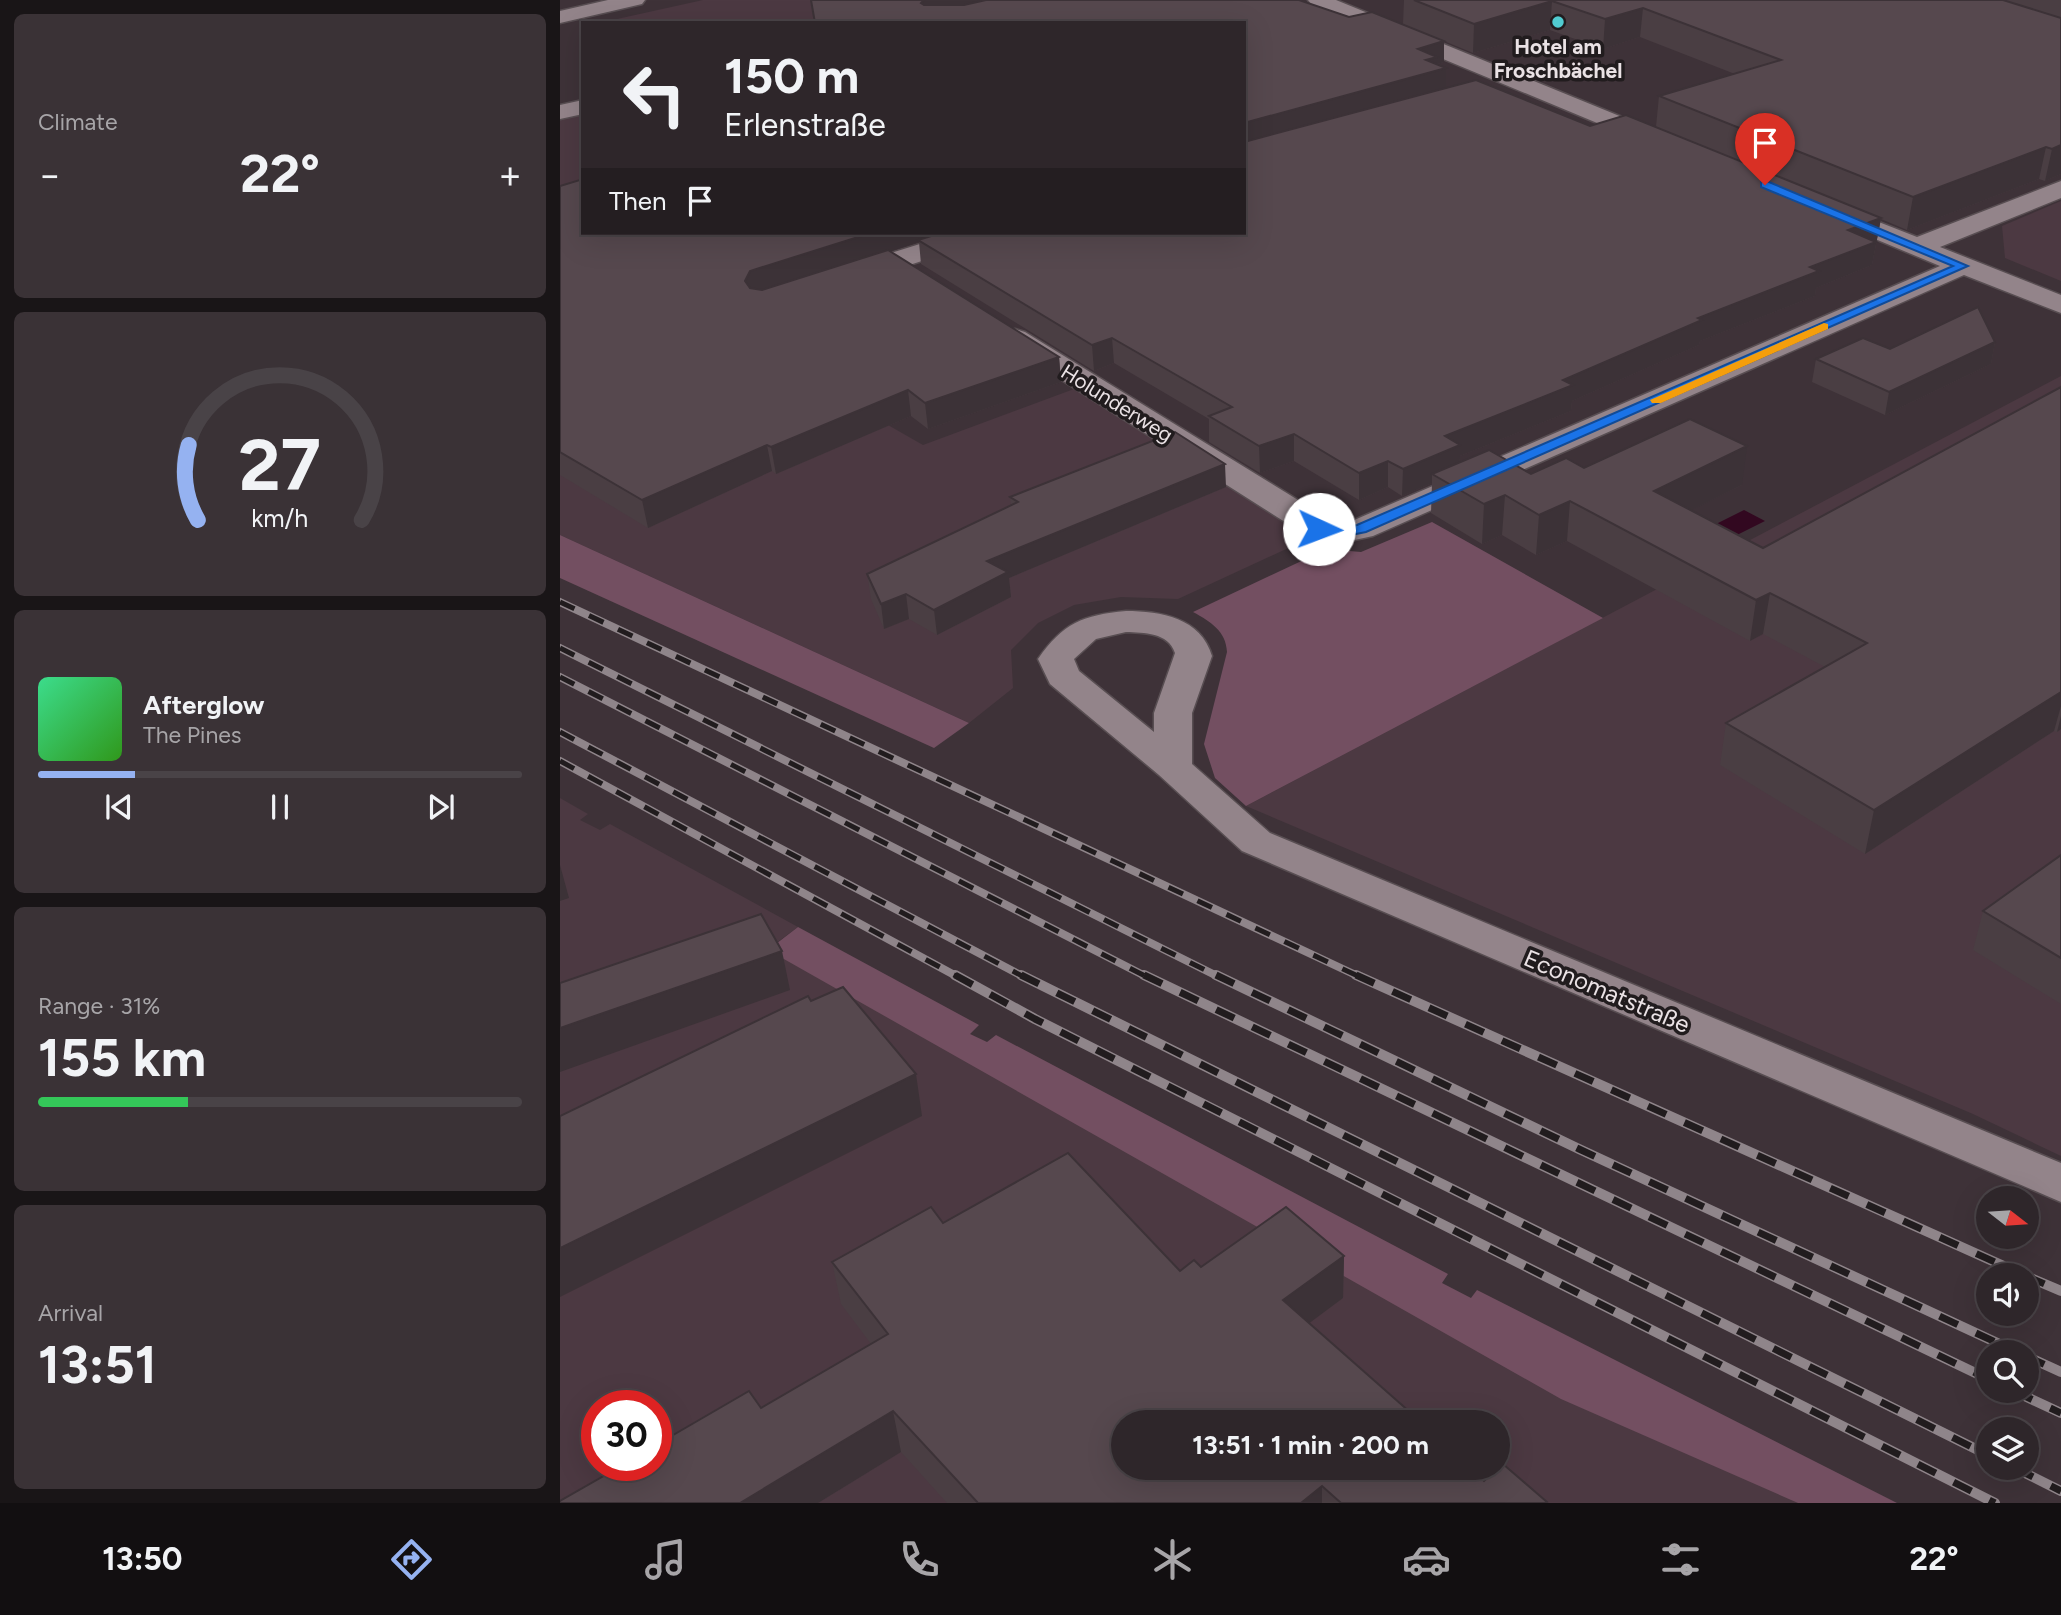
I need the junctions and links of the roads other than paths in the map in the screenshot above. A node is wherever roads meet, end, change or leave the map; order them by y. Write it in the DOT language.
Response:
graph roads {
  1 [pos="635,0"];
  2 [pos="1318,0"];
  3 [pos="560,17"];
  4 [pos="1514,80"];
  5 [pos="1480,89"];
  6 [pos="581,107"];
  7 [pos="560,112"];
  8 [pos="1677,148"];
  9 [pos="2061,189"];
  10 [pos="1803,200"];
  11 [pos="975,235"];
  12 [pos="1916,247"];
  13 [pos="893,261"];
  14 [pos="1962,266"];
  15 [pos="924,281"];
  16 [pos="829,282"];
  17 [pos="2061,305"];
  18 [pos="994,325"];
  19 [pos="1173,767"];
  20 [pos="2061,1183"];
  1 -- 3 [label="street"];
  2 -- 4 [label="street"];
  4 -- 5 [label="street"];
  4 -- 8 [label="street"];
  6 -- 7 [label="street"];
  9 -- 12 [label="street"];
  10 -- 12 [label="street"];
  11 -- 13 [label="street"];
  12 -- 14 [label="street"];
  13 -- 15 [label="street"];
  13 -- 16 [label="street"];
  14 -- 17 [label="street"];
  14 -- 18 [label="street, Holunderweg"];
  19 -- 20 [label="street, Economatstraße"];
}
